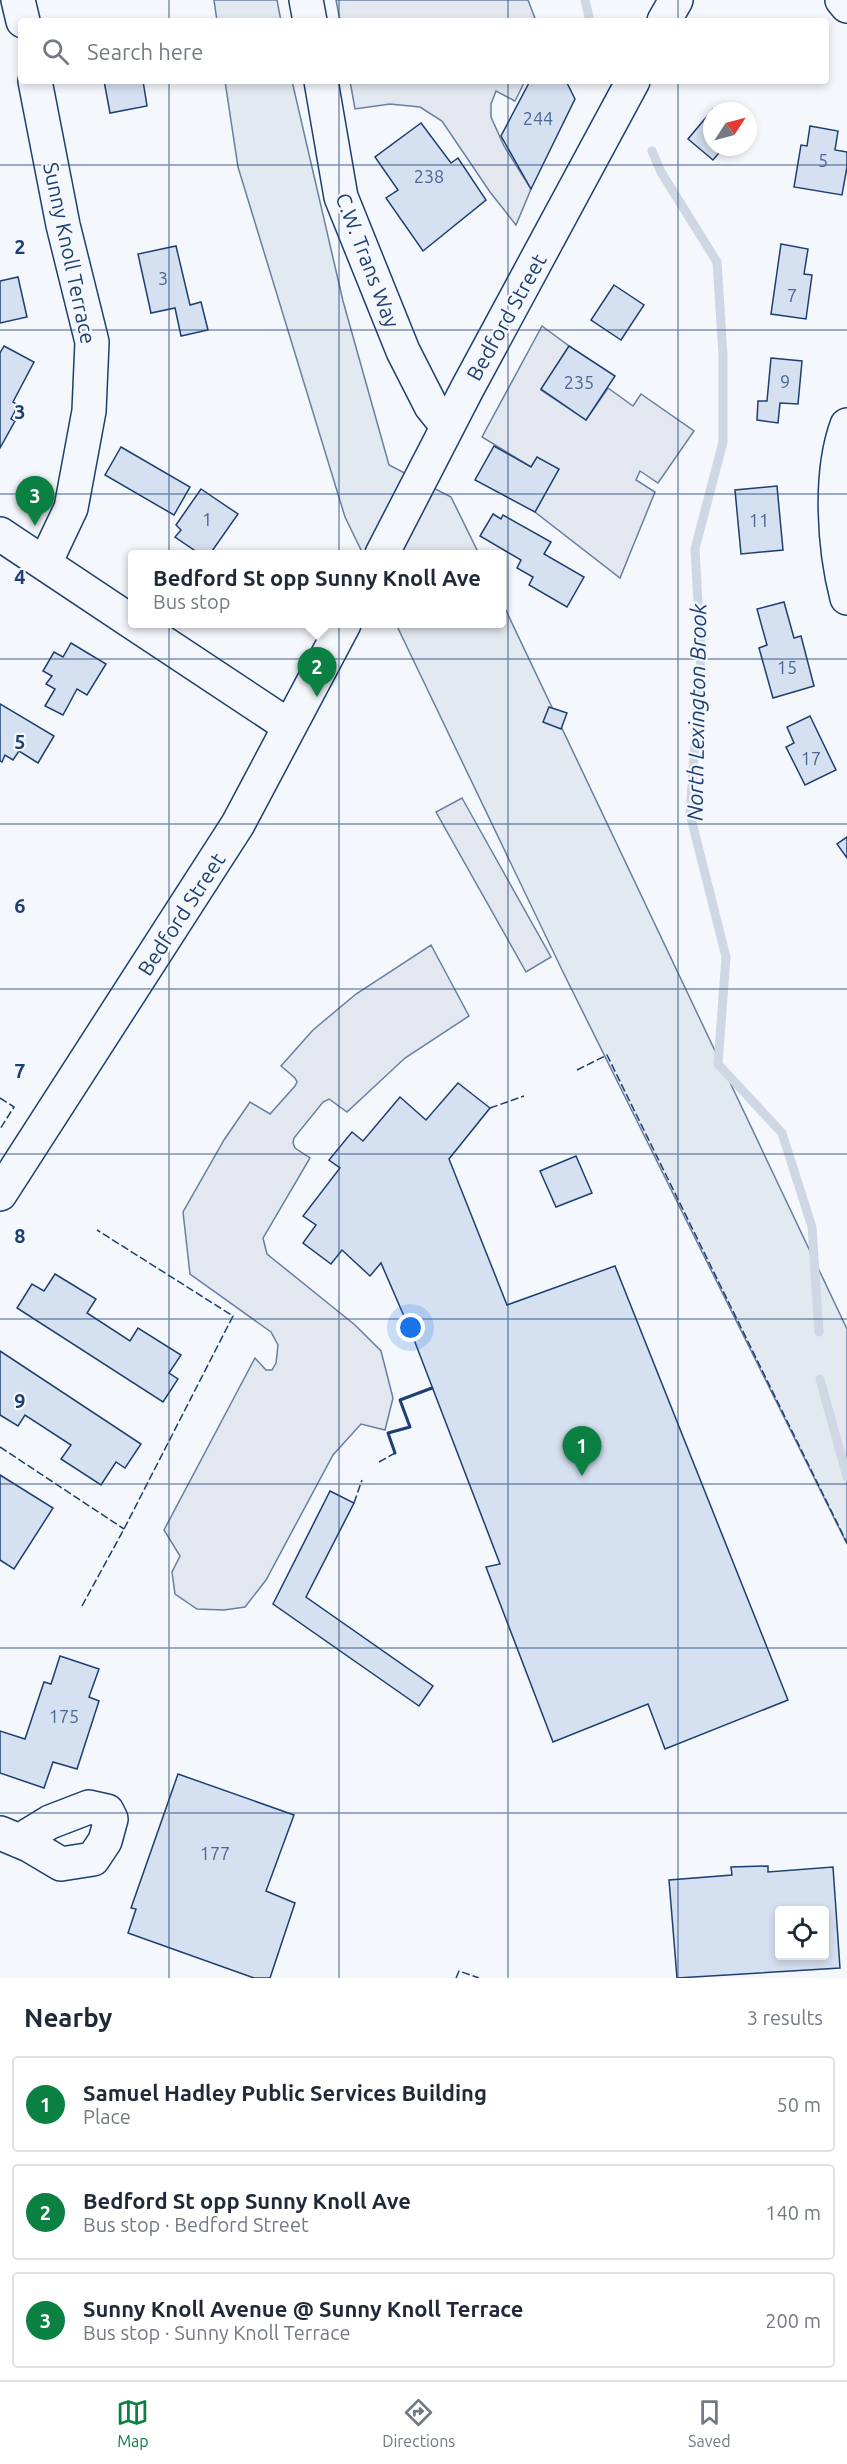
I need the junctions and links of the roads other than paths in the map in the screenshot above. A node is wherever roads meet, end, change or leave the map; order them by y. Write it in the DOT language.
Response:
graph roads {
  1 [pos="18,0"];
  2 [pos="306,0"];
  3 [pos="676,0"];
  4 [pos="842,0"];
  5 [pos="847,6"];
  6 [pos="21,18"];
  7 [pos="309,18"];
  8 [pos="666,18"];
  9 [pos="35,84"];
  10 [pos="322,84"];
  11 [pos="631,84"];
  12 [pos="847,424"];
  13 [pos="447,426"];
  14 [pos="0,534"];
  15 [pos="385,550"];
  16 [pos="45,563"];
  17 [pos="847,598"];
  18 [pos="128,619"];
  19 [pos="142,628"];
  20 [pos="342,628"];
  21 [pos="289,726"];
  22 [pos="0,1194"];
  1 -- 6 [label="main road"];
  2 -- 7 [label="main road"];
  3 -- 8 [label="main road"];
  4 -- 5 [label="main road"];
  9 -- 16 [label="main road, Sunny Knoll Terrace"];
  10 -- 13 [label="main road, C.W. Trans Way"];
  11 -- 13 [label="main road, Bedford Street"];
  12 -- 17 [label="main road"];
  13 -- 15 [label="main road, Bedford Street"];
  14 -- 16 [label="main road"];
  16 -- 18 [label="main road"];
  19 -- 21 [label="main road"];
  20 -- 21 [label="main road, Bedford Street"];
  21 -- 22 [label="main road, Bedford Street"];
}
